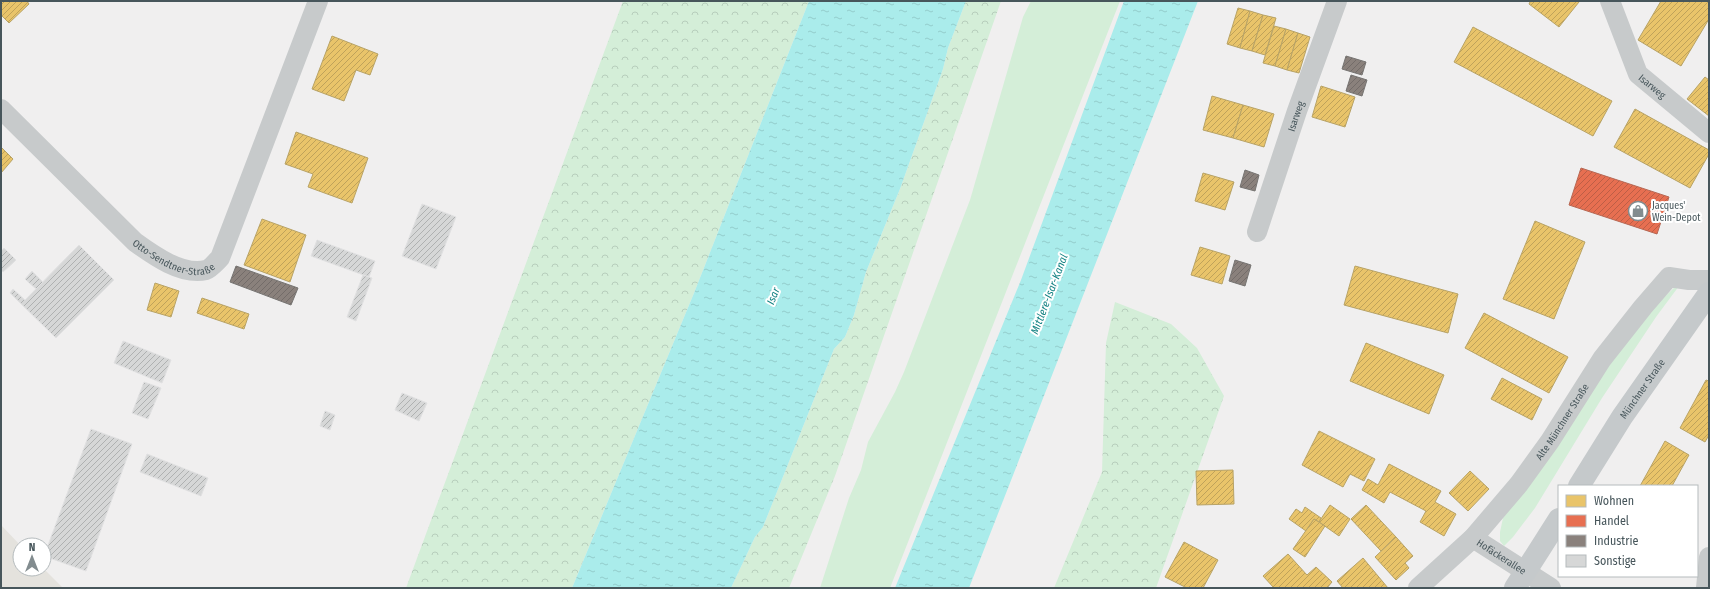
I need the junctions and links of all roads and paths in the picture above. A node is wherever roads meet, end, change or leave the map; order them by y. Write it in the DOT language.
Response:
graph roads {
  1 [pos="318,1"];
  2 [pos="1337,1"];
  3 [pos="1610,1"];
  4 [pos="1,109"];
  5 [pos="1709,134"];
  6 [pos="1257,232"];
  7 [pos="1709,280"];
  8 [pos="1709,294"];
  9 [pos="1580,485"];
  10 [pos="1558,521"];
  11 [pos="1473,538"];
  12 [pos="1709,556"];
  13 [pos="1520,580"];
  14 [pos="1418,588"];
  15 [pos="1550,588"];
  16 [pos="1706,588"];
  1 -- 4 [label="street, Otto-Sendtner-Straße"];
  2 -- 6 [label="street, Isarweg"];
  3 -- 5 [label="street, Isarweg"];
  7 -- 11 [label="street, Alte Münchner Straße"];
  8 -- 9 [label="main road, Münchner Straße"];
  10 -- 13 [label="main road"];
  11 -- 13 [label="street, Hofäckerallee"];
  11 -- 14 [label="street, Alte Münchner Straße"];
  12 -- 16 [label="street"];
  13 -- 15 [label="street, Hofäckerallee"];
}
